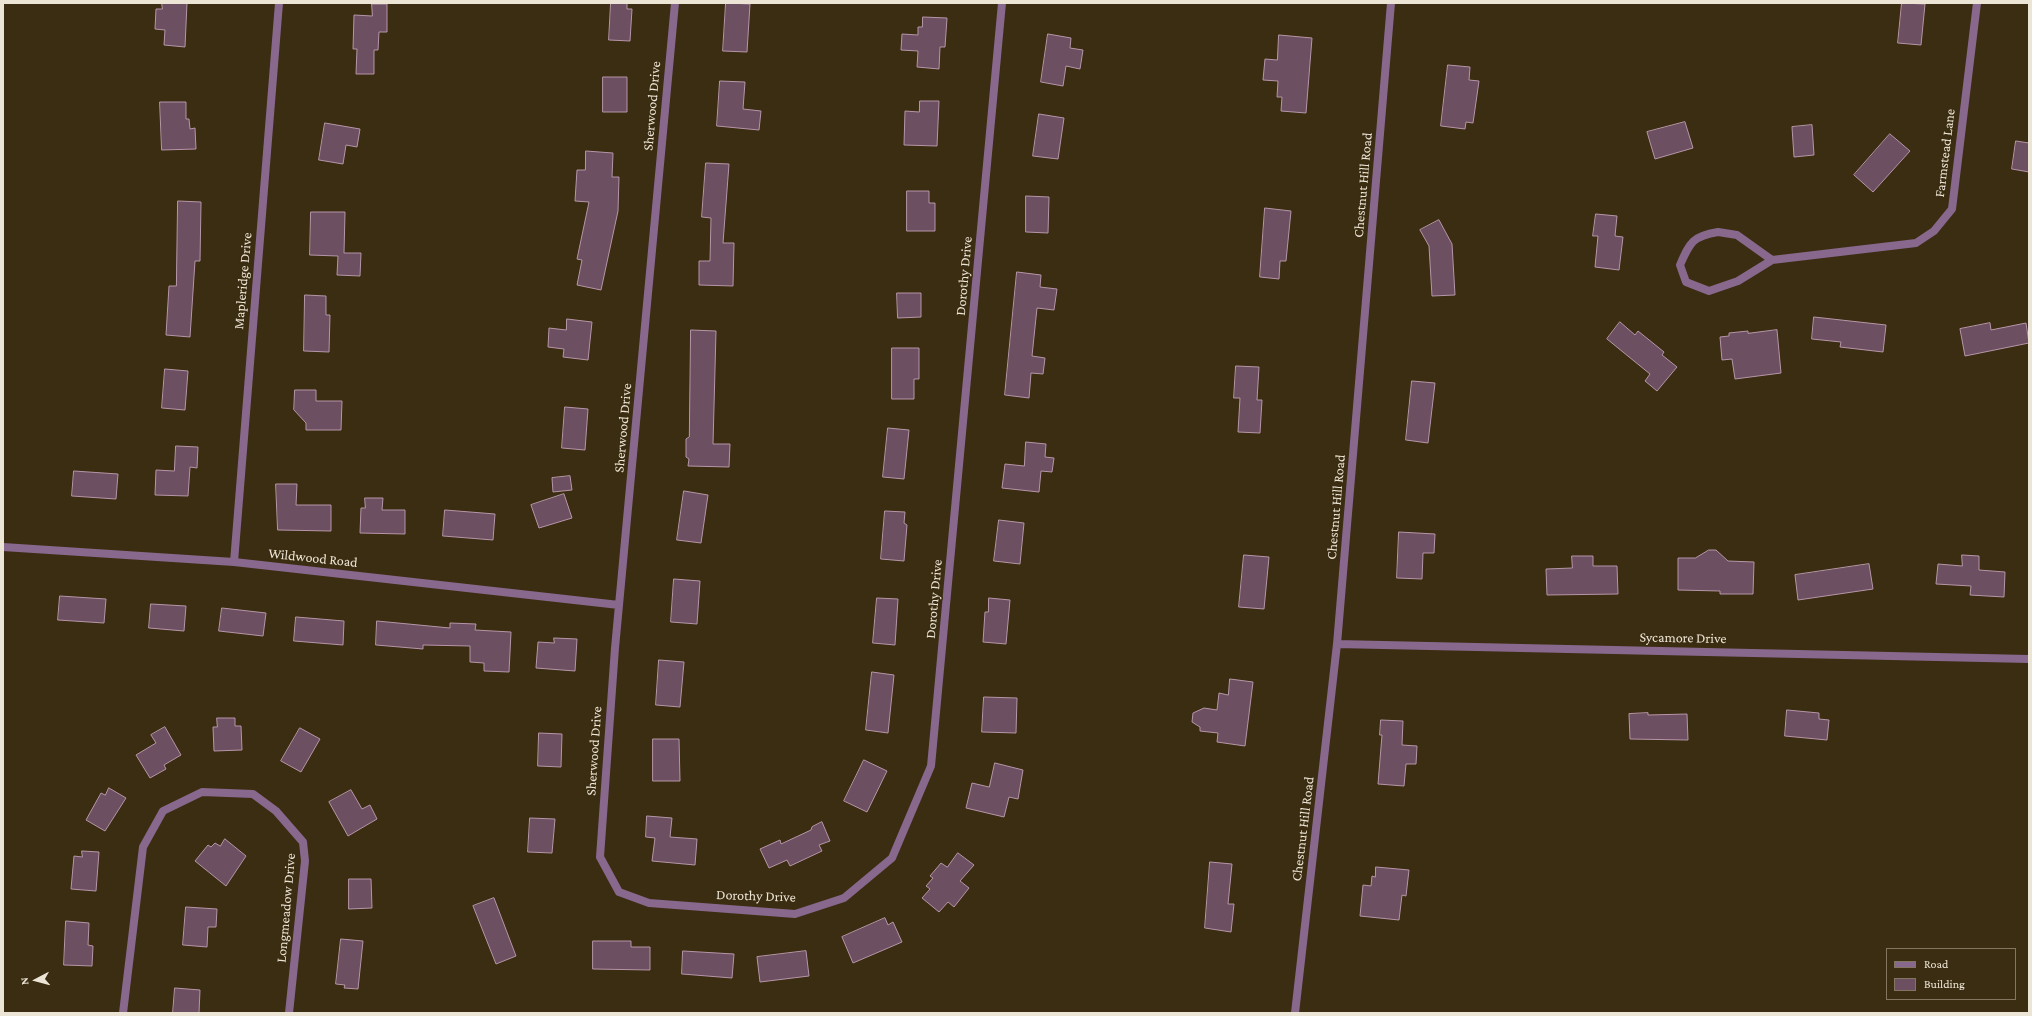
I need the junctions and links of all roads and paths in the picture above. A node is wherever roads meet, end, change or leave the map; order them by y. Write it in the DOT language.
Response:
graph roads {
  1 [pos="279,3"];
  2 [pos="675,3"];
  3 [pos="1002,3"];
  4 [pos="1391,3"];
  5 [pos="1977,3"];
  6 [pos="1772,260"];
  7 [pos="3,547"];
  8 [pos="234,562"];
  9 [pos="619,606"];
  10 [pos="1337,644"];
  11 [pos="2029,659"];
  12 [pos="600,857"];
  13 [pos="123,1013"];
  14 [pos="289,1013"];
  15 [pos="1295,1013"];
  1 -- 8 [label="street, Mapleridge Drive"];
  2 -- 9 [label="street, Sherwood Drive"];
  3 -- 12 [label="street, Dorothy Drive"];
  4 -- 10 [label="street, Chestnut Hill Road"];
  5 -- 6 [label="street, Farmstead Lane"];
  6 -- 6 [label="street, Farmstead Lane"];
  7 -- 8 [label="street, Wildwood Road"];
  8 -- 9 [label="street, Wildwood Road"];
  9 -- 12 [label="street, Sherwood Drive"];
  10 -- 11 [label="street, Sycamore Drive"];
  10 -- 15 [label="street, Chestnut Hill Road"];
  13 -- 14 [label="street, Longmeadow Drive"];
}
